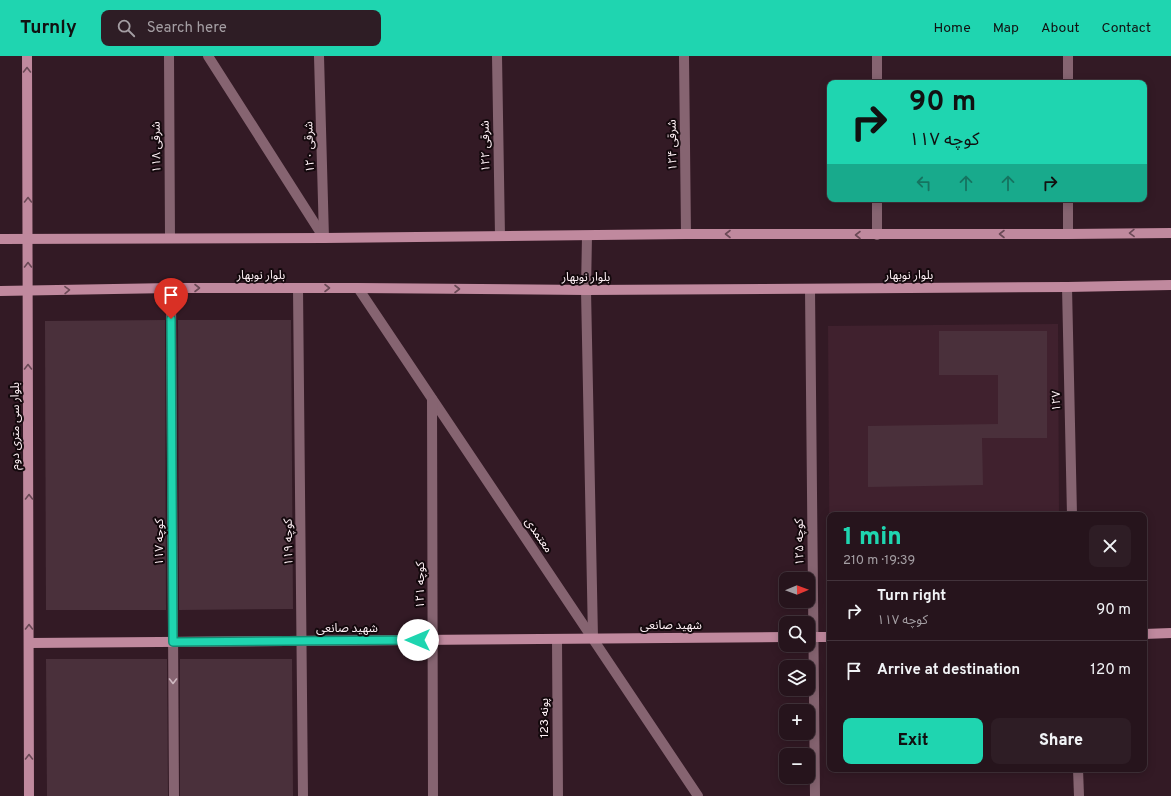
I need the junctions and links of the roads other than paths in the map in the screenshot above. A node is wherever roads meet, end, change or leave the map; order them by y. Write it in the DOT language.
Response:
graph roads {
  1 [pos="27,56"];
  2 [pos="169,56"];
  3 [pos="208,56"];
  4 [pos="319,56"];
  5 [pos="497,56"];
  6 [pos="684,56"];
  7 [pos="877,56"];
  8 [pos="1068,56"];
  9 [pos="877,80"];
  10 [pos="1068,80"];
  11 [pos="877,202"];
  12 [pos="1068,202"];
  13 [pos="1171,232"];
  14 [pos="686,234"];
  15 [pos="1068,234"];
  16 [pos="878,235"];
  17 [pos="500,236"];
  18 [pos="587,236"];
  19 [pos="28,238"];
  20 [pos="170,238"];
  21 [pos="324,238"];
  22 [pos="0,239"];
  23 [pos="1171,285"];
  24 [pos="1066,287"];
  25 [pos="170,288"];
  26 [pos="298,288"];
  27 [pos="358,288"];
  28 [pos="810,289"];
  29 [pos="586,290"];
  30 [pos="0,291"];
  31 [pos="28,291"];
  32 [pos="432,399"];
  33 [pos="1072,512"];
  34 [pos="811,616"];
  35 [pos="1171,633"];
  36 [pos="1147,634"];
  37 [pos="827,636"];
  38 [pos="779,637"];
  39 [pos="815,637"];
  40 [pos="592,638"];
  41 [pos="556,639"];
  42 [pos="433,640"];
  43 [pos="302,641"];
  44 [pos="173,642"];
  45 [pos="29,643"];
  46 [pos="811,652"];
  47 [pos="1078,772"];
  48 [pos="695,793"];
  49 [pos="29,796"];
  50 [pos="174,796"];
  51 [pos="303,796"];
  52 [pos="433,796"];
  53 [pos="558,796"];
  54 [pos="815,796"];
  55 [pos="1078,796"];
  19 -- 1 [label="main road, بلوار سی متری دوم, one-way"];
  2 -- 20 [label="street, ۱۱۸ شرقی"];
  3 -- 21 [label="street"];
  4 -- 21 [label="street, ۱۲۰ شرقی"];
  5 -- 17 [label="street, ۱۲۲ شرقی"];
  6 -- 14 [label="street, ۱۲۴ شرقی"];
  7 -- 9 [label="street"];
  8 -- 10 [label="street"];
  11 -- 16 [label="street"];
  12 -- 15 [label="street"];
  13 -- 15 [label="main road, one-way"];
  16 -- 14 [label="main road, one-way"];
  14 -- 18 [label="main road"];
  15 -- 16 [label="main road, one-way"];
  17 -- 18 [label="main road"];
  17 -- 21 [label="main road"];
  18 -- 29 [label="street"];
  19 -- 20 [label="main road"];
  19 -- 22 [label="main road"];
  31 -- 19 [label="main road, بلوار سی متری دوم, one-way"];
  20 -- 21 [label="main road"];
  23 -- 24 [label="main road, بلوار نوبهار"];
  24 -- 28 [label="main road, بلوار نوبهار"];
  24 -- 33 [label="street, ۱۲۷"];
  25 -- 26 [label="main road, بلوار نوبهار, one-way"];
  31 -- 25 [label="main road, بلوار نوبهار, one-way"];
  25 -- 44 [label="street, کوچه ۱۱۷"];
  26 -- 27 [label="main road, بلوار نوبهار, one-way"];
  26 -- 43 [label="street, کوچه ۱۱۹"];
  27 -- 29 [label="main road, بلوار نوبهار, one-way"];
  27 -- 32 [label="street, معتمدی"];
  28 -- 29 [label="main road, بلوار نوبهار"];
  28 -- 34 [label="street, کوچه ۱۲۵"];
  29 -- 40 [label="street"];
  30 -- 31 [label="main road, بلوار نوبهار"];
  45 -- 31 [label="main road, بلوار سی متری دوم, one-way"];
  32 -- 40 [label="street, معتمدی"];
  32 -- 42 [label="street, کوچه ۱۲۱"];
  35 -- 36 [label="main road"];
  37 -- 39 [label="main road"];
  38 -- 40 [label="main road, شهید صانعی"];
  40 -- 41 [label="main road, شهید صانعی"];
  40 -- 48 [label="street, معتمدی"];
  41 -- 42 [label="main road, شهید صانعی"];
  41 -- 53 [label="street, 123 پونه"];
  42 -- 43 [label="main road, شهید صانعی"];
  42 -- 52 [label="street, کوچه ۱۲۱"];
  43 -- 44 [label="main road, شهید صانعی"];
  43 -- 51 [label="street, کوچه ۱۱۹"];
  44 -- 45 [label="main road, شهید صانعی"];
  44 -- 50 [label="street, کوچه ۱۱۷, one-way"];
  49 -- 45 [label="main road, بلوار سی متری دوم, one-way"];
  46 -- 54 [label="street, کوچه ۱۲۵"];
  47 -- 55 [label="street"];
}
